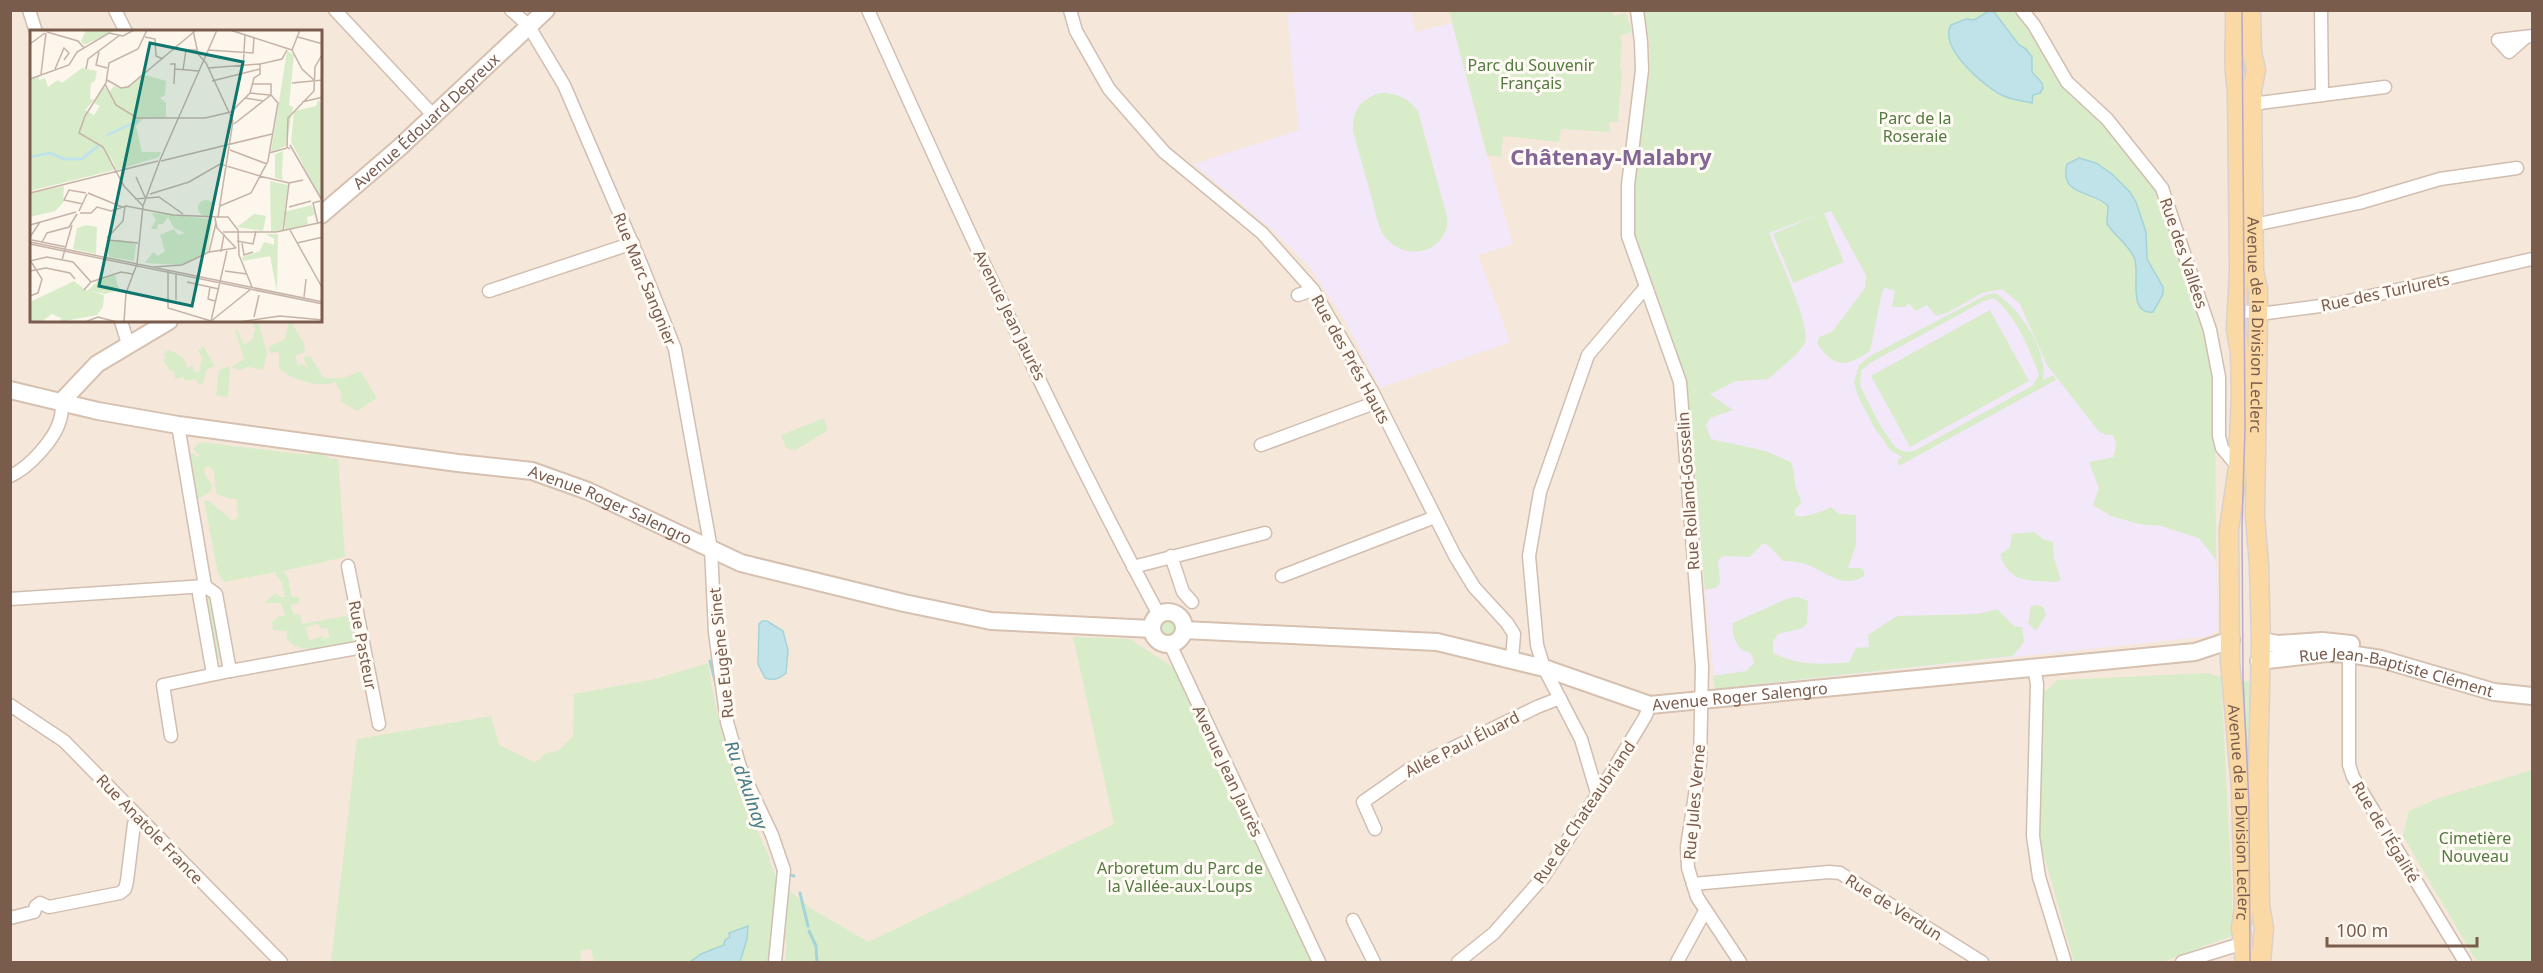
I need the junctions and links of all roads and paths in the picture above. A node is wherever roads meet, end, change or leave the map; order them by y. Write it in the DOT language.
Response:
graph roads {
  1 [pos="29,10"];
  2 [pos="115,10"];
  3 [pos="335,10"];
  4 [pos="511,10"];
  5 [pos="546,10"];
  6 [pos="868,10"];
  7 [pos="1070,10"];
  8 [pos="1637,10"];
  9 [pos="2022,10"];
  10 [pos="2235,10"];
  11 [pos="2251,10"];
  12 [pos="2321,10"];
  13 [pos="528,25"];
  14 [pos="35,30"];
  15 [pos="125,30"];
  16 [pos="2385,87"];
  17 [pos="2322,95"];
  18 [pos="2252,104"];
  19 [pos="433,115"];
  20 [pos="2517,168"];
  21 [pos="322,214"];
  22 [pos="2254,225"];
  23 [pos="633,243"];
  24 [pos="2532,259"];
  25 [pos="1645,288"];
  26 [pos="1313,290"];
  27 [pos="489,291"];
  28 [pos="1298,295"];
  29 [pos="2237,311"];
  30 [pos="2259,311"];
  31 [pos="122,322"];
  32 [pos="167,322"];
  33 [pos="128,344"];
  34 [pos="10,390"];
  35 [pos="62,400"];
  36 [pos="1377,402"];
  37 [pos="178,425"];
  38 [pos="1261,445"];
  39 [pos="2238,467"];
  40 [pos="10,476"];
  41 [pos="1435,517"];
  42 [pos="1265,533"];
  43 [pos="711,549"];
  44 [pos="1171,556"];
  45 [pos="348,566"];
  46 [pos="1133,567"];
  47 [pos="1282,576"];
  48 [pos="205,586"];
  49 [pos="10,599"];
  50 [pos="1192,602"];
  51 [pos="1156,622"];
  52 [pos="1184,630"];
  53 [pos="2231,640"];
  54 [pos="2261,641"];
  55 [pos="1170,644"];
  56 [pos="363,647"];
  57 [pos="2195,652"];
  58 [pos="2349,654"];
  59 [pos="1512,659"];
  60 [pos="2230,661"];
  61 [pos="2259,661"];
  62 [pos="2034,667"];
  63 [pos="1544,668"];
  64 [pos="230,670"];
  65 [pos="213,674"];
  66 [pos="2532,686"];
  67 [pos="2532,696"];
  68 [pos="1560,698"];
  69 [pos="1700,700"];
  70 [pos="10,705"];
  71 [pos="1650,705"];
  72 [pos="379,724"];
  73 [pos="171,735"];
  74 [pos="1598,793"];
  75 [pos="137,816"];
  76 [pos="1375,829"];
  77 [pos="1693,884"];
  78 [pos="1705,911"];
  79 [pos="10,918"];
  80 [pos="1353,920"];
  81 [pos="2244,943"];
  82 [pos="281,963"];
  83 [pos="775,963"];
  84 [pos="1319,963"];
  85 [pos="1374,963"];
  86 [pos="1458,963"];
  87 [pos="1677,963"];
  88 [pos="1740,963"];
  89 [pos="1982,963"];
  90 [pos="2065,963"];
  91 [pos="2182,963"];
  92 [pos="2245,963"];
  93 [pos="2261,963"];
  94 [pos="2465,963"];
  1 -- 14 [label="street"];
  2 -- 15 [label="street"];
  3 -- 19 [label="street"];
  4 -- 13 [label="street, Rue Marc Sangnier"];
  5 -- 13 [label="main road, Avenue Édouard Depreux"];
  6 -- 46 [label="street, Avenue Jean Jaurès"];
  7 -- 26 [label="street, Rue des Prés Hauts"];
  8 -- 25 [label="street, Rue Rolland-Gosselin"];
  9 -- 39 [label="street, Rue des Vallées"];
  10 -- 29 [label="main road, Avenue de la Division Leclerc"];
  11 -- 18 [label="main road, Avenue de la Division Leclerc"];
  12 -- 17 [label="street"];
  13 -- 19 [label="main road, Avenue Édouard Depreux"];
  13 -- 23 [label="street, Rue Marc Sangnier"];
  16 -- 17 [label="street"];
  17 -- 18 [label="street"];
  18 -- 22 [label="main road, Avenue de la Division Leclerc"];
  19 -- 21 [label="main road, Avenue Édouard Depreux"];
  20 -- 22 [label="street"];
  22 -- 30 [label="main road, Avenue de la Division Leclerc"];
  23 -- 27 [label="street"];
  23 -- 43 [label="street, Rue Marc Sangnier"];
  24 -- 30 [label="street, Rue des Turlurets"];
  25 -- 63 [label="street"];
  25 -- 69 [label="street, Rue Rolland-Gosselin"];
  26 -- 28 [label="street"];
  26 -- 36 [label="street, Rue des Prés Hauts"];
  29 -- 30 [label="street, Rue des Turlurets"];
  29 -- 39 [label="main road, Avenue de la Division Leclerc"];
  30 -- 54 [label="main road, Avenue de la Division Leclerc"];
  31 -- 33 [label="street"];
  32 -- 33 [label="main road"];
  33 -- 35 [label="main road"];
  34 -- 35 [label="main road, Avenue Roger Salengro"];
  35 -- 37 [label="main road, Avenue Roger Salengro"];
  35 -- 40 [label="street"];
  36 -- 38 [label="street"];
  36 -- 41 [label="street, Rue des Prés Hauts"];
  37 -- 43 [label="main road, Avenue Roger Salengro"];
  37 -- 48 [label="street"];
  39 -- 53 [label="main road, Avenue de la Division Leclerc"];
  41 -- 47 [label="street"];
  41 -- 59 [label="street, Rue des Prés Hauts"];
  42 -- 44 [label="street"];
  43 -- 51 [label="main road, Avenue Roger Salengro"];
  43 -- 83 [label="street, Rue Eugène Sinet"];
  44 -- 46 [label="street"];
  44 -- 50 [label="street"];
  45 -- 56 [label="street, Rue Pasteur"];
  46 -- 51 [label="street, Avenue Jean Jaurès"];
  48 -- 49 [label="street"];
  48 -- 64 [label="street"];
  48 -- 65 [label="street"];
  51 -- 52 [label="main road"];
  51 -- 55 [label="main road"];
  52 -- 55 [label="main road"];
  52 -- 59 [label="main road, Avenue Roger Salengro"];
  53 -- 54 [label="main road"];
  53 -- 57 [label="main road, Avenue Roger Salengro"];
  53 -- 60 [label="main road, Avenue de la Division Leclerc"];
  54 -- 61 [label="main road, Avenue de la Division Leclerc"];
  54 -- 66 [label="main road, Rue Jean-Baptiste Clément"];
  55 -- 84 [label="street, Avenue Jean Jaurès"];
  56 -- 64 [label="street"];
  56 -- 72 [label="street, Rue Pasteur"];
  57 -- 60 [label="main road, Avenue Roger Salengro"];
  57 -- 62 [label="main road, Avenue Roger Salengro"];
  58 -- 61 [label="main road, Rue Jean-Baptiste Clément"];
  58 -- 67 [label="main road, Rue Jean-Baptiste Clément"];
  58 -- 94 [label="street, Rue de l'Égalité"];
  59 -- 63 [label="main road, Avenue Roger Salengro"];
  60 -- 61 [label="main road"];
  60 -- 81 [label="main road, Avenue de la Division Leclerc"];
  61 -- 93 [label="main road, Avenue de la Division Leclerc"];
  62 -- 69 [label="main road, Avenue Roger Salengro"];
  62 -- 90 [label="street"];
  63 -- 68 [label="street"];
  63 -- 71 [label="main road, Avenue Roger Salengro"];
  64 -- 65 [label="street"];
  65 -- 73 [label="street"];
  68 -- 74 [label="street"];
  68 -- 76 [label="street, Allée Paul Éluard"];
  69 -- 71 [label="main road, Avenue Roger Salengro"];
  69 -- 77 [label="street, Rue Jules Verne"];
  70 -- 75 [label="street, Rue Anatole France"];
  71 -- 74 [label="street, Rue de Chateaubriand"];
  74 -- 86 [label="street, Rue de Chateaubriand"];
  75 -- 79 [label="street"];
  75 -- 82 [label="street, Rue Anatole France"];
  77 -- 78 [label="street, Rue Jules Verne"];
  77 -- 89 [label="street, Rue de Verdun"];
  78 -- 87 [label="street"];
  78 -- 88 [label="street, Rue Jules Verne"];
  80 -- 85 [label="street"];
  81 -- 91 [label="street"];
  81 -- 92 [label="main road, Avenue de la Division Leclerc"];
}
